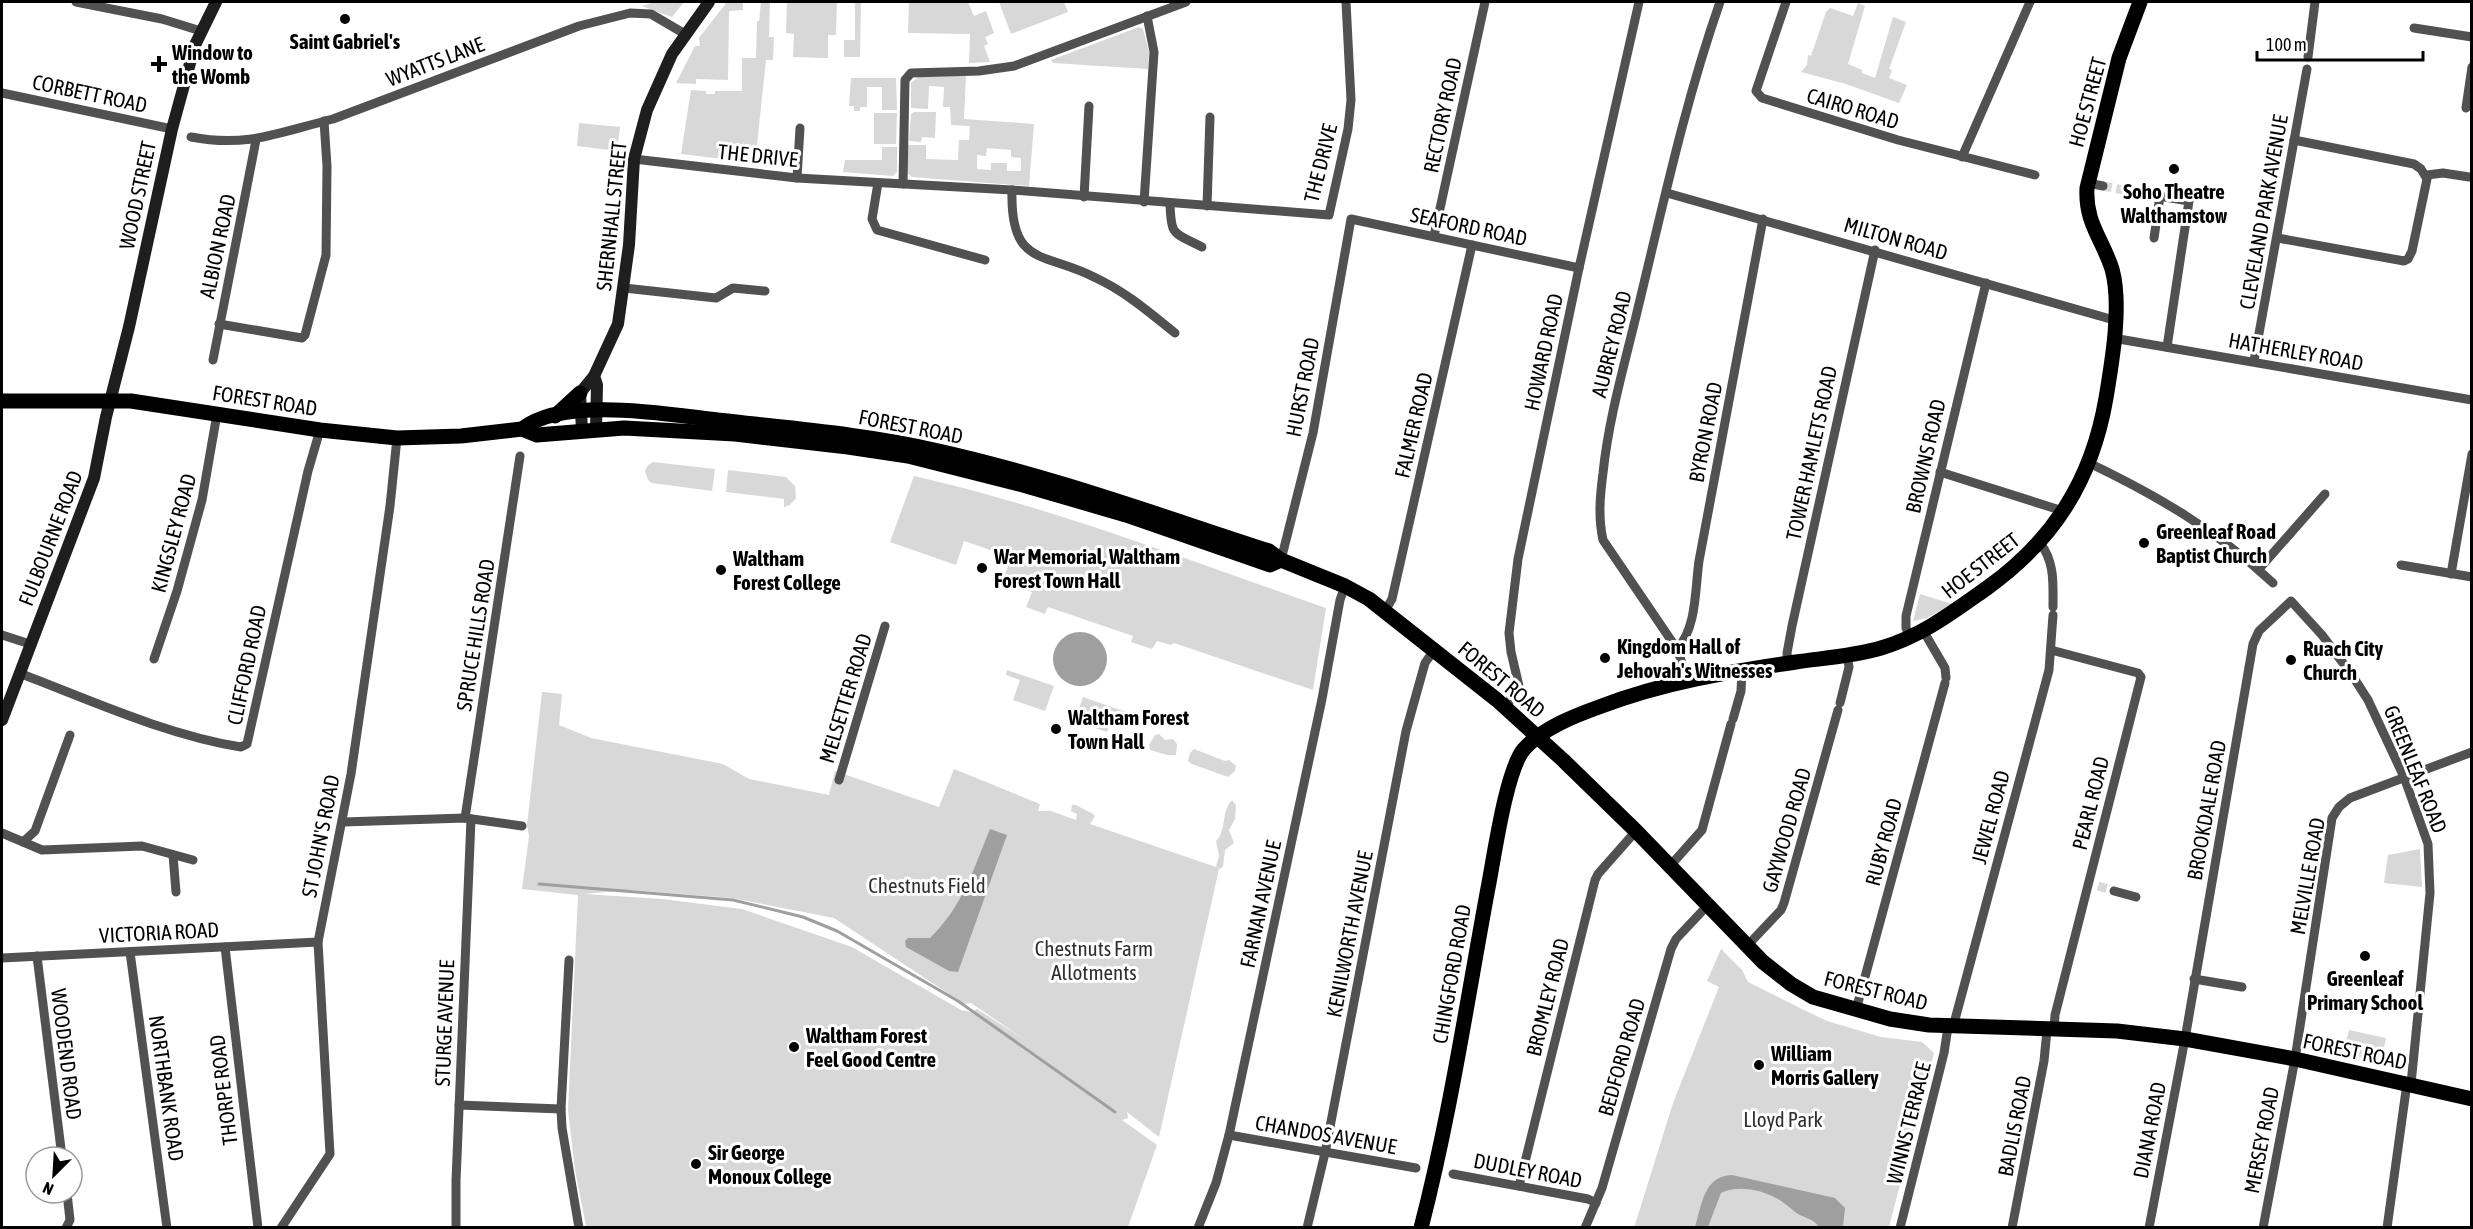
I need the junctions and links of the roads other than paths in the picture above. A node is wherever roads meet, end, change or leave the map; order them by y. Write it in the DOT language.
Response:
graph roads {
  1 [pos="76,2"];
  2 [pos="216,2"];
  3 [pos="709,2"];
  4 [pos="1186,2"];
  5 [pos="1346,2"];
  6 [pos="1485,2"];
  7 [pos="1639,2"];
  8 [pos="1720,2"];
  9 [pos="1786,2"];
  10 [pos="2030,2"];
  11 [pos="2140,2"];
  12 [pos="2315,2"];
  13 [pos="1147,16"];
  14 [pos="2414,28"];
  15 [pos="201,31"];
  16 [pos="685,34"];
  17 [pos="2472,37"];
  18 [pos="2308,57"];
  19 [pos="2472,67"];
  20 [pos="2307,69"];
  21 [pos="2,93"];
  22 [pos="1089,106"];
  23 [pos="2466,108"];
  24 [pos="1210,117"];
  25 [pos="324,121"];
  26 [pos="800,128"];
  27 [pos="172,129"];
  28 [pos="191,137"];
  29 [pos="256,140"];
  30 [pos="2294,140"];
  31 [pos="1962,157"];
  32 [pos="634,159"];
  33 [pos="2035,175"];
  34 [pos="2427,175"];
  35 [pos="2469,177"];
  36 [pos="797,178"];
  37 [pos="878,183"];
  38 [pos="903,184"];
  39 [pos="1012,190"];
  40 [pos="2129,190"];
  41 [pos="1667,193"];
  42 [pos="2160,196"];
  43 [pos="1084,197"];
  44 [pos="1144,202"];
  45 [pos="1170,203"];
  46 [pos="1207,206"];
  47 [pos="1351,219"];
  48 [pos="1763,219"];
  49 [pos="1434,236"];
  50 [pos="2154,238"];
  51 [pos="2278,238"];
  52 [pos="1472,245"];
  53 [pos="1202,247"];
  54 [pos="1875,250"];
  55 [pos="985,260"];
  56 [pos="1579,268"];
  57 [pos="1986,283"];
  58 [pos="624,288"];
  59 [pos="765,291"];
  60 [pos="2114,320"];
  61 [pos="219,324"];
  62 [pos="1175,333"];
  63 [pos="2113,338"];
  64 [pos="2168,347"];
  65 [pos="213,360"];
  66 [pos="2254,361"];
  67 [pos="594,376"];
  68 [pos="580,393"];
  69 [pos="2472,400"];
  70 [pos="2,401"];
  71 [pos="111,401"];
  72 [pos="596,410"];
  73 [pos="580,411"];
  74 [pos="217,414"];
  75 [pos="555,416"];
  76 [pos="522,429"];
  77 [pos="320,430"];
  78 [pos="589,430"];
  79 [pos="397,438"];
  80 [pos="2472,454"];
  81 [pos="520,456"];
  82 [pos="2089,463"];
  83 [pos="1940,472"];
  84 [pos="2325,494"];
  85 [pos="2063,511"];
  86 [pos="2040,543"];
  87 [pos="1281,560"];
  88 [pos="2401,565"];
  89 [pos="2259,569"];
  90 [pos="2451,574"];
  91 [pos="2472,577"];
  92 [pos="2273,583"];
  93 [pos="1345,586"];
  94 [pos="2291,601"];
  95 [pos="1385,611"];
  96 [pos="885,626"];
  97 [pos="2,635"];
  98 [pos="1917,635"];
  99 [pos="30,644"];
  100 [pos="1677,649"];
  101 [pos="1434,650"];
  102 [pos="2051,650"];
  103 [pos="1846,655"];
  104 [pos="154,659"];
  105 [pos="1788,663"];
  106 [pos="1742,671"];
  107 [pos="19,673"];
  108 [pos="1688,680"];
  109 [pos="1509,704"];
  110 [pos="2,720"];
  111 [pos="70,735"];
  112 [pos="1538,737"];
  113 [pos="2472,752"];
  114 [pos="2404,777"];
  115 [pos="839,780"];
  116 [pos="468,819"];
  117 [pos="343,822"];
  118 [pos="522,826"];
  119 [pos="2,832"];
  120 [pos="1632,834"];
  121 [pos="23,842"];
  122 [pos="173,855"];
  123 [pos="193,860"];
  124 [pos="1670,866"];
  125 [pos="2114,891"];
  126 [pos="176,892"];
  127 [pos="2136,897"];
  128 [pos="1707,906"];
  129 [pos="318,942"];
  130 [pos="225,947"];
  131 [pos="1746,947"];
  132 [pos="130,952"];
  133 [pos="37,956"];
  134 [pos="2,958"];
  135 [pos="569,960"];
  136 [pos="2194,979"];
  137 [pos="2242,987"];
  138 [pos="1856,1010"];
  139 [pos="1951,1027"];
  140 [pos="2051,1030"];
  141 [pos="2185,1039"];
  142 [pos="2295,1059"];
  143 [pos="2409,1084"];
  144 [pos="2472,1099"];
  145 [pos="459,1105"];
  146 [pos="561,1108"];
  147 [pos="1229,1135"];
  148 [pos="61,1145"];
  149 [pos="1325,1153"];
  150 [pos="1416,1168"];
  151 [pos="1453,1174"];
  152 [pos="1519,1186"];
  153 [pos="1596,1203"];
  154 [pos="68,1205"];
  155 [pos="66,1227"];
  156 [pos="167,1227"];
  157 [pos="258,1227"];
  158 [pos="281,1227"];
  159 [pos="456,1227"];
  160 [pos="579,1227"];
  161 [pos="1198,1227"];
  162 [pos="1307,1227"];
  163 [pos="1421,1227"];
  164 [pos="1585,1227"];
  165 [pos="1900,1227"];
  166 [pos="2012,1227"];
  167 [pos="2149,1227"];
  168 [pos="2263,1227"];
  169 [pos="2387,1227"];
  1 -- 15 [label="street"];
  2 -- 15 [label="main road, WOOD STREET"];
  3 -- 16 [label="main road, SHERNHALL STREET"];
  4 -- 13 [label="street"];
  5 -- 46 [label="street, THE DRIVE"];
  6 -- 49 [label="street, RECTORY ROAD"];
  7 -- 56 [label="street, HOWARD ROAD"];
  8 -- 41 [label="street, AUBREY ROAD"];
  9 -- 31 [label="street, CAIRO ROAD"];
  10 -- 31 [label="street"];
  11 -- 60 [label="main road, HOE STREET"];
  12 -- 18 [label="street"];
  13 -- 38 [label="street"];
  13 -- 44 [label="street"];
  14 -- 17 [label="street"];
  15 -- 27 [label="main road, WOOD STREET"];
  16 -- 25 [label="street, WYATTS LANE"];
  16 -- 32 [label="main road, SHERNHALL STREET"];
  19 -- 23 [label="street"];
  20 -- 30 [label="street, CLEVELAND PARK AVENUE"];
  21 -- 27 [label="street, CORBETT ROAD"];
  22 -- 43 [label="street"];
  24 -- 46 [label="street"];
  25 -- 29 [label="street, WYATTS LANE"];
  25 -- 61 [label="street"];
  26 -- 36 [label="street"];
  27 -- 71 [label="main road, WOOD STREET"];
  28 -- 29 [label="street, WYATTS LANE"];
  29 -- 61 [label="street, ALBION ROAD"];
  30 -- 34 [label="street"];
  30 -- 51 [label="street, CLEVELAND PARK AVENUE"];
  31 -- 33 [label="street, CAIRO ROAD"];
  32 -- 36 [label="street, THE DRIVE"];
  32 -- 58 [label="main road, SHERNHALL STREET"];
  34 -- 35 [label="street"];
  34 -- 51 [label="street"];
  36 -- 37 [label="street, THE DRIVE"];
  37 -- 38 [label="street, THE DRIVE"];
  37 -- 55 [label="street"];
  38 -- 39 [label="street, THE DRIVE"];
  39 -- 43 [label="street, THE DRIVE"];
  39 -- 62 [label="street"];
  40 -- 42 [label="street"];
  41 -- 48 [label="street, MILTON ROAD"];
  41 -- 100 [label="street, AUBREY ROAD"];
  42 -- 50 [label="street"];
  42 -- 64 [label="street"];
  43 -- 44 [label="street, THE DRIVE"];
  44 -- 45 [label="street, THE DRIVE"];
  45 -- 46 [label="street, THE DRIVE"];
  45 -- 53 [label="street"];
  47 -- 49 [label="street, SEAFORD ROAD"];
  47 -- 87 [label="street, HURST ROAD"];
  48 -- 54 [label="street, MILTON ROAD"];
  48 -- 100 [label="street, BYRON ROAD"];
  49 -- 52 [label="street, SEAFORD ROAD"];
  51 -- 66 [label="street, CLEVELAND PARK AVENUE"];
  52 -- 56 [label="street, SEAFORD ROAD"];
  52 -- 95 [label="street, FALMER ROAD"];
  54 -- 57 [label="street, MILTON ROAD"];
  54 -- 105 [label="street, TOWER HAMLETS ROAD"];
  56 -- 109 [label="street, HOWARD ROAD"];
  57 -- 60 [label="street, MILTON ROAD"];
  57 -- 83 [label="street, BROWNS ROAD"];
  58 -- 59 [label="street"];
  58 -- 67 [label="main road, SHERNHALL STREET"];
  60 -- 63 [label="main road, HOE STREET"];
  61 -- 65 [label="street, ALBION ROAD"];
  63 -- 64 [label="street, HATHERLEY ROAD"];
  63 -- 82 [label="main road, HOE STREET"];
  64 -- 66 [label="street, HATHERLEY ROAD"];
  66 -- 69 [label="street, HATHERLEY ROAD"];
  67 -- 68 [label="main road, SHERNHALL STREET"];
  67 -- 72 [label="main road, SHERNHALL STREET"];
  68 -- 73 [label="main road"];
  68 -- 75 [label="main road"];
  70 -- 71 [label="main road, FOREST ROAD"];
  71 -- 74 [label="main road, FOREST ROAD"];
  71 -- 99 [label="main road, FULBOURNE ROAD"];
  72 -- 73 [label="main road, FOREST ROAD"];
  72 -- 78 [label="main road, SHERNHALL STREET"];
  72 -- 87 [label="main road, FOREST ROAD"];
  73 -- 75 [label="main road, FOREST ROAD"];
  73 -- 78 [label="main road"];
  74 -- 77 [label="main road, FOREST ROAD"];
  74 -- 104 [label="street, KINGSLEY ROAD"];
  75 -- 76 [label="main road, FOREST ROAD"];
  76 -- 78 [label="main road, FOREST ROAD"];
  76 -- 79 [label="main road, FOREST ROAD"];
  77 -- 79 [label="main road, FOREST ROAD"];
  77 -- 107 [label="street, CLIFFORD ROAD"];
  78 -- 87 [label="main road, FOREST ROAD"];
  79 -- 117 [label="street, ST JOHN'S ROAD"];
  80 -- 90 [label="street"];
  81 -- 116 [label="street, SPRUCE HILLS ROAD"];
  82 -- 85 [label="main road, HOE STREET"];
  82 -- 89 [label="street"];
  83 -- 85 [label="street"];
  83 -- 98 [label="street, BROWNS ROAD"];
  84 -- 89 [label="street"];
  85 -- 86 [label="main road, HOE STREET"];
  86 -- 98 [label="main road, HOE STREET"];
  86 -- 102 [label="street, JEWEL ROAD"];
  87 -- 93 [label="main road, FOREST ROAD"];
  88 -- 90 [label="street"];
  89 -- 92 [label="street"];
  90 -- 91 [label="street"];
  93 -- 95 [label="main road, FOREST ROAD"];
  93 -- 147 [label="street, FARNAN AVENUE"];
  94 -- 114 [label="street, GREENLEAF ROAD"];
  94 -- 136 [label="street, BROOKDALE ROAD"];
  95 -- 101 [label="main road, FOREST ROAD"];
  96 -- 115 [label="street, MELSETTER ROAD"];
  97 -- 99 [label="street"];
  98 -- 103 [label="main road, HOE STREET"];
  98 -- 138 [label="street, RUBY ROAD"];
  99 -- 107 [label="main road, FULBOURNE ROAD"];
  100 -- 108 [label="street, AUBREY ROAD"];
  101 -- 109 [label="main road, FOREST ROAD"];
  101 -- 149 [label="street, KENILWORTH AVENUE"];
  102 -- 139 [label="street, JEWEL ROAD"];
  102 -- 140 [label="street, PEARL ROAD"];
  103 -- 105 [label="main road, HOE STREET"];
  103 -- 131 [label="street, GAYWOOD ROAD"];
  105 -- 106 [label="main road, HOE STREET"];
  106 -- 108 [label="main road, HOE STREET"];
  106 -- 124 [label="street"];
  107 -- 110 [label="main road, FULBOURNE ROAD"];
  108 -- 112 [label="main road, HOE STREET"];
  109 -- 112 [label="main road, FOREST ROAD"];
  111 -- 121 [label="street"];
  112 -- 120 [label="main road, FOREST ROAD"];
  112 -- 163 [label="main road, CHINGFORD ROAD"];
  113 -- 114 [label="street, MELVILLE ROAD"];
  114 -- 142 [label="street, MELVILLE ROAD"];
  114 -- 143 [label="street, GREENLEAF ROAD"];
  116 -- 117 [label="street"];
  116 -- 118 [label="street"];
  116 -- 145 [label="street, STURGE AVENUE"];
  117 -- 129 [label="street, ST JOHN'S ROAD"];
  119 -- 121 [label="street"];
  120 -- 124 [label="main road, FOREST ROAD"];
  120 -- 152 [label="street, BROMLEY ROAD"];
  121 -- 122 [label="street"];
  122 -- 123 [label="street"];
  122 -- 126 [label="street"];
  124 -- 128 [label="main road, FOREST ROAD"];
  125 -- 127 [label="street"];
  128 -- 131 [label="main road, FOREST ROAD"];
  128 -- 153 [label="street, BEDFORD ROAD"];
  129 -- 130 [label="street, VICTORIA ROAD"];
  129 -- 158 [label="street, ST JOHN'S ROAD"];
  130 -- 132 [label="street, VICTORIA ROAD"];
  130 -- 157 [label="street, THORPE ROAD"];
  131 -- 138 [label="main road, FOREST ROAD"];
  132 -- 133 [label="street, VICTORIA ROAD"];
  132 -- 156 [label="street, NORTHBANK ROAD"];
  133 -- 134 [label="street, VICTORIA ROAD"];
  133 -- 148 [label="street, WOODEND ROAD"];
  135 -- 146 [label="street"];
  136 -- 137 [label="street"];
  136 -- 141 [label="street, BROOKDALE ROAD"];
  138 -- 139 [label="main road, FOREST ROAD"];
  139 -- 140 [label="main road, FOREST ROAD"];
  139 -- 165 [label="street, WINNS TERRACE"];
  140 -- 141 [label="main road, FOREST ROAD"];
  140 -- 166 [label="street, BADLIS ROAD"];
  141 -- 142 [label="main road, FOREST ROAD"];
  141 -- 167 [label="street, DIANA ROAD"];
  142 -- 143 [label="main road, FOREST ROAD"];
  142 -- 168 [label="street, MERSEY ROAD"];
  143 -- 144 [label="main road, FOREST ROAD"];
  143 -- 169 [label="street, GREENLEAF ROAD"];
  145 -- 146 [label="street"];
  145 -- 159 [label="street, STURGE AVENUE"];
  146 -- 160 [label="street"];
  147 -- 149 [label="street, CHANDOS AVENUE"];
  147 -- 161 [label="street, FARNAN AVENUE"];
  149 -- 150 [label="street, CHANDOS AVENUE"];
  149 -- 162 [label="street, KENILWORTH AVENUE"];
  151 -- 152 [label="street, DUDLEY ROAD"];
  152 -- 153 [label="street, DUDLEY ROAD"];
  153 -- 164 [label="street, BEDFORD ROAD"];
  154 -- 155 [label="street"];
}
